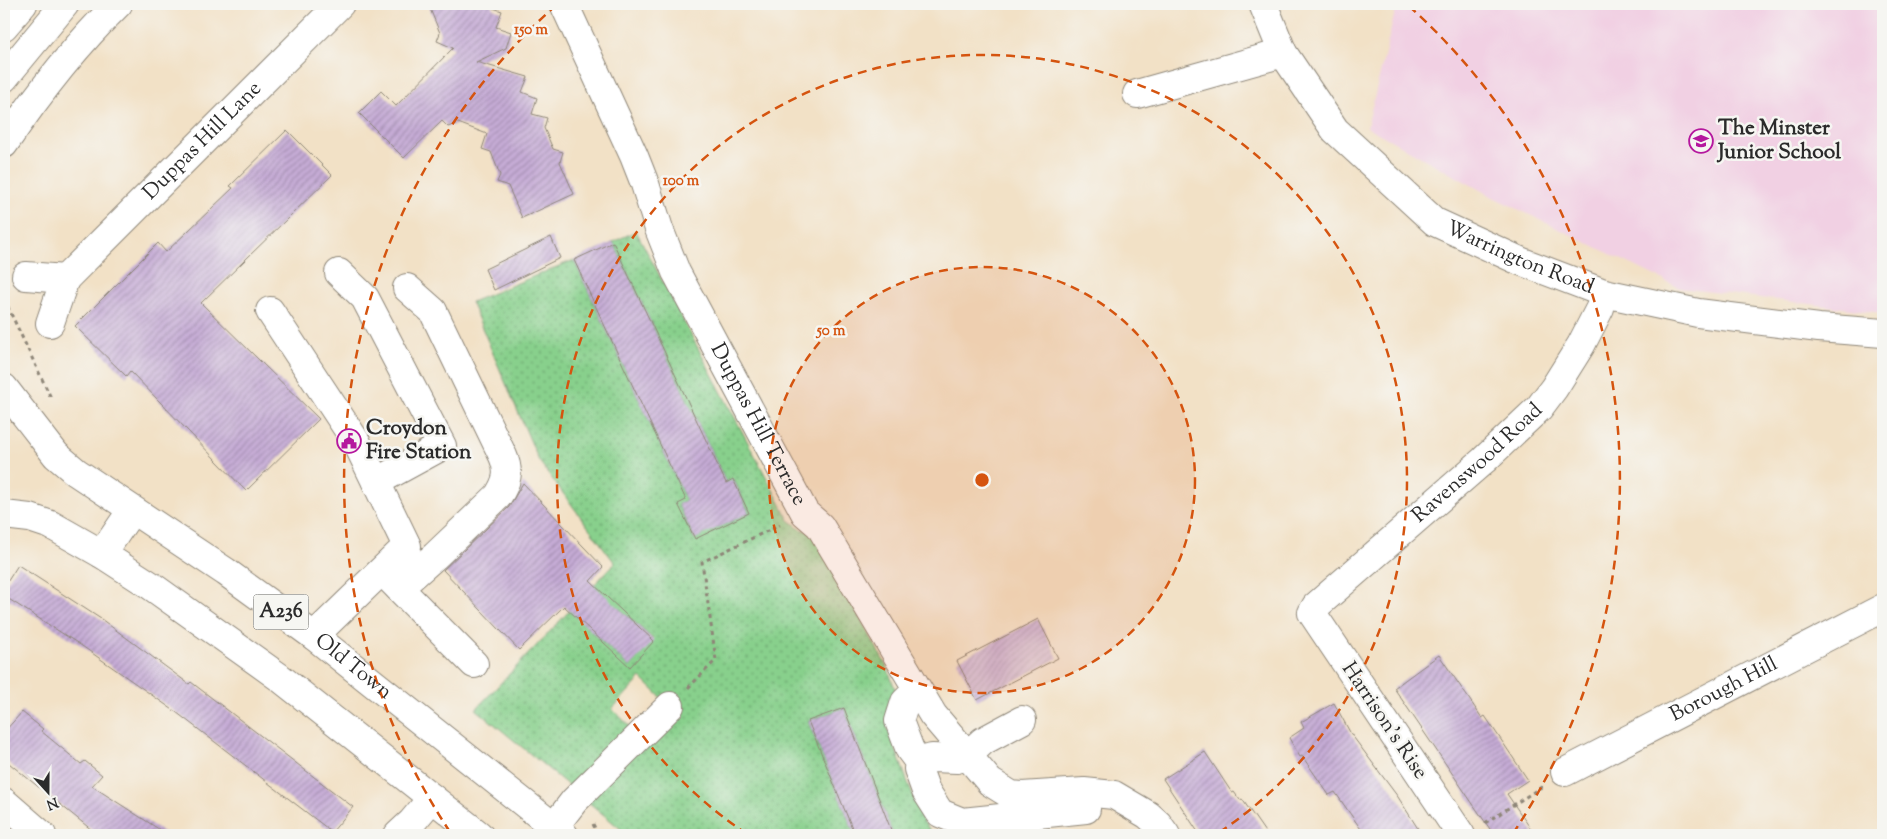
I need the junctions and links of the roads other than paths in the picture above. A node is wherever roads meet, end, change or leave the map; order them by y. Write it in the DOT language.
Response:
graph roads {
  1 [pos="22,4"];
  2 [pos="65,4"];
  3 [pos="118,4"];
  4 [pos="340,4"];
  5 [pos="564,4"];
  6 [pos="1263,4"];
  7 [pos="4,26"];
  8 [pos="1284,53"];
  9 [pos="4,78"];
  10 [pos="1137,94"];
  11 [pos="4,144"];
  12 [pos="339,272"];
  13 [pos="26,276"];
  14 [pos="66,278"];
  15 [pos="407,288"];
  16 [pos="1604,293"];
  17 [pos="270,310"];
  18 [pos="50,323"];
  19 [pos="1883,333"];
  20 [pos="4,388"];
  21 [pos="4,395"];
  22 [pos="4,416"];
  23 [pos="376,482"];
  24 [pos="132,510"];
  25 [pos="4,515"];
  26 [pos="102,554"];
  27 [pos="390,579"];
  28 [pos="1316,606"];
  29 [pos="1883,608"];
  30 [pos="314,636"];
  31 [pos="474,664"];
  32 [pos="917,690"];
  33 [pos="670,706"];
  34 [pos="1022,720"];
  35 [pos="967,756"];
  36 [pos="918,762"];
  37 [pos="1565,772"];
  38 [pos="432,798"];
  39 [pos="4,802"];
  40 [pos="1128,804"];
  41 [pos="1471,830"];
  42 [pos="559,831"];
  43 [pos="42,835"];
  44 [pos="398,835"];
  45 [pos="479,835"];
  46 [pos="1166,835"];
  1 -- 7 [label="main road"];
  2 -- 9 [label="main road"];
  3 -- 11 [label="main road"];
  4 -- 14 [label="main road, Duppas Hill Lane"];
  5 -- 32 [label="main road, Duppas Hill Terrace"];
  6 -- 8 [label="main road, Warrington Road"];
  8 -- 10 [label="main road"];
  8 -- 16 [label="main road, Warrington Road"];
  12 -- 23 [label="main road"];
  13 -- 14 [label="main road"];
  14 -- 18 [label="main road, Duppas Hill Lane"];
  15 -- 27 [label="main road"];
  16 -- 19 [label="main road, Warrington Road"];
  16 -- 28 [label="main road, Ravenswood Road"];
  17 -- 23 [label="main road"];
  20 -- 24 [label="main road, Old Town / A236"];
  21 -- 22 [label="main road"];
  23 -- 27 [label="main road"];
  24 -- 26 [label="main road"];
  24 -- 30 [label="main road, Old Town / A236"];
  25 -- 26 [label="main road, A236"];
  26 -- 38 [label="main road, A236"];
  27 -- 30 [label="main road"];
  27 -- 31 [label="main road"];
  28 -- 41 [label="main road, Harrison's Rise"];
  29 -- 37 [label="main road, Borough Hill"];
  30 -- 42 [label="main road, Old Town / A236"];
  32 -- 35 [label="main road, Duppas Hill Terrace"];
  32 -- 36 [label="main road"];
  33 -- 42 [label="main road"];
  34 -- 35 [label="main road"];
  35 -- 36 [label="main road"];
  35 -- 40 [label="main road, Duppas Hill Terrace"];
  36 -- 40 [label="main road"];
  38 -- 44 [label="main road"];
  38 -- 45 [label="main road, A236"];
  39 -- 43 [label="main road"];
  40 -- 46 [label="main road"];
}
